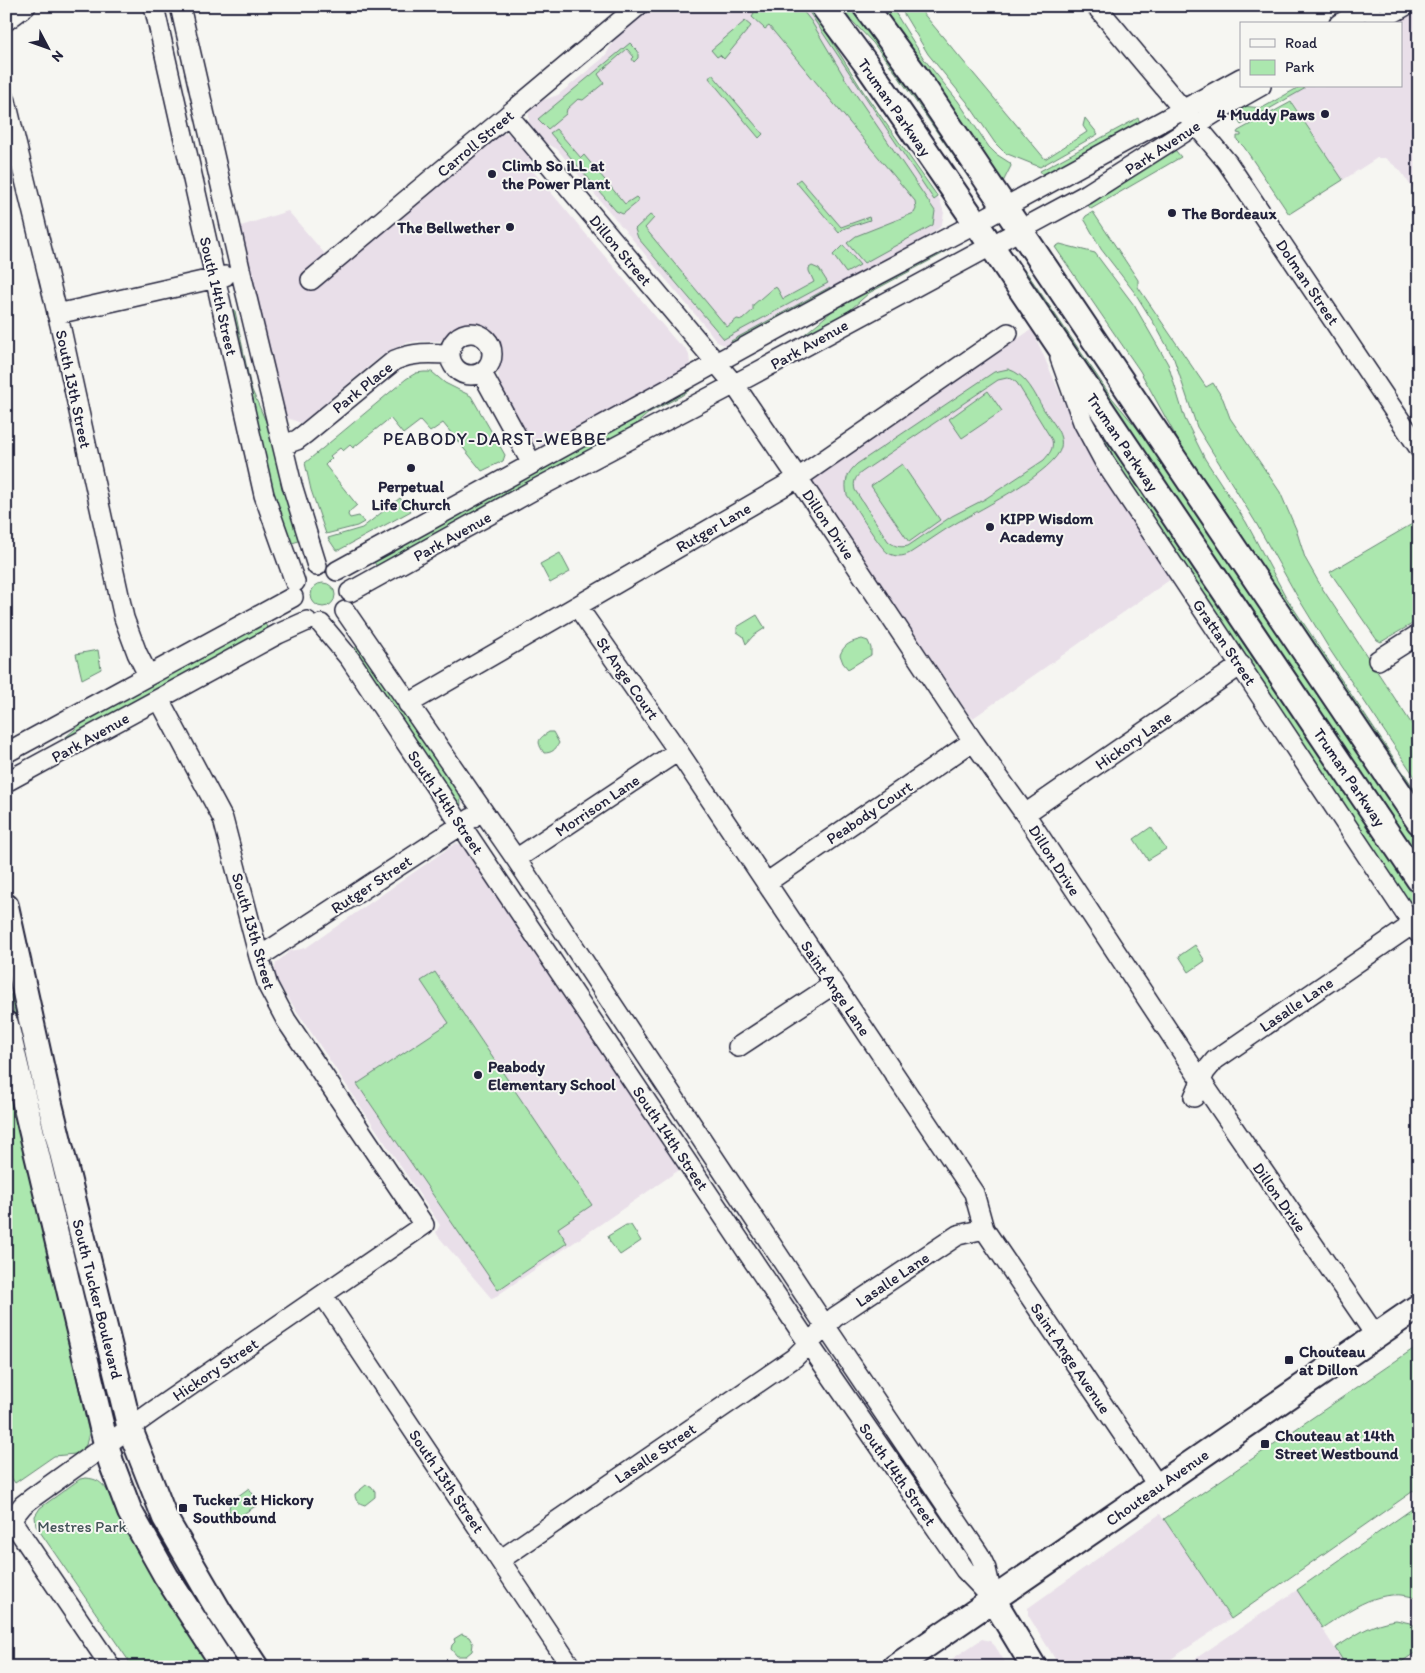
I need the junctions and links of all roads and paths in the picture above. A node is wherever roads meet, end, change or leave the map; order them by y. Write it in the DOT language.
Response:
graph roads {
  1 [pos="26,6"];
  2 [pos="154,6"];
  3 [pos="180,6"];
  4 [pos="638,6"];
  5 [pos="823,6"];
  6 [pos="865,6"];
  7 [pos="1096,6"];
  8 [pos="1372,6"];
  9 [pos="1404,6"];
  10 [pos="6,21"];
  11 [pos="1343,22"];
  12 [pos="1377,22"];
  13 [pos="1240,79"];
  14 [pos="1258,88"];
  15 [pos="6,101"];
  16 [pos="1184,110"];
  17 [pos="508,115"];
  18 [pos="1197,124"];
  19 [pos="1004,207"];
  20 [pos="976,223"];
  21 [pos="1020,230"];
  22 [pos="991,245"];
  23 [pos="241,273"];
  24 [pos="214,278"];
  25 [pos="311,280"];
  26 [pos="57,314"];
  27 [pos="1008,333"];
  28 [pos="1053,338"];
  29 [pos="450,354"];
  30 [pos="716,363"];
  31 [pos="482,373"];
  32 [pos="734,384"];
  33 [pos="283,445"];
  34 [pos="1419,448"];
  35 [pos="532,464"];
  36 [pos="798,478"];
  37 [pos="317,566"];
  38 [pos="337,571"];
  39 [pos="294,590"];
  40 [pos="350,592"];
  41 [pos="577,606"];
  42 [pos="346,611"];
  43 [pos="314,622"];
  44 [pos="1419,634"];
  45 [pos="1378,660"];
  46 [pos="1241,665"];
  47 [pos="148,675"];
  48 [pos="159,699"];
  49 [pos="408,704"];
  50 [pos="973,741"];
  51 [pos="678,751"];
  52 [pos="6,753"];
  53 [pos="6,782"];
  54 [pos="482,811"];
  55 [pos="1025,814"];
  56 [pos="1419,822"];
  57 [pos="461,825"];
  58 [pos="516,859"];
  59 [pos="1419,880"];
  60 [pos="766,883"];
  61 [pos="6,906"];
  62 [pos="1416,929"];
  63 [pos="259,957"];
  64 [pos="834,984"];
  65 [pos="6,1024"];
  66 [pos="738,1046"];
  67 [pos="1198,1089"];
  68 [pos="424,1225"];
  69 [pos="984,1229"];
  70 [pos="323,1295"];
  71 [pos="1419,1306"];
  72 [pos="826,1327"];
  73 [pos="1376,1336"];
  74 [pos="809,1344"];
  75 [pos="130,1429"];
  76 [pos="107,1446"];
  77 [pos="1158,1486"];
  78 [pos="9,1523"];
  79 [pos="500,1560"];
  80 [pos="993,1599"];
  81 [pos="111,1667"];
  82 [pos="225,1667"];
  83 [pos="256,1667"];
  84 [pos="571,1667"];
  85 [pos="895,1667"];
  86 [pos="1034,1667"];
  1 -- 10 [label="street"];
  2 -- 24 [label="street, South 14th Street"];
  3 -- 23 [label="street, South 14th Street"];
  4 -- 17 [label="street, Carroll Street"];
  5 -- 20 [label="main road, Truman Parkway"];
  6 -- 19 [label="main road, Truman Parkway"];
  7 -- 16 [label="street, Dolman Street"];
  8 -- 11 [label="street"];
  9 -- 12 [label="street"];
  13 -- 16 [label="street, Park Avenue"];
  14 -- 18 [label="street, Park Avenue"];
  15 -- 26 [label="street, South 13th Street"];
  16 -- 18 [label="street, Dolman Street"];
  16 -- 19 [label="street, Park Avenue"];
  17 -- 25 [label="street, Carroll Street"];
  17 -- 30 [label="street, Dillon Street"];
  18 -- 21 [label="street, Park Avenue"];
  18 -- 34 [label="street, Dolman Street"];
  19 -- 20 [label="street, Park Avenue"];
  19 -- 21 [label="main road, Truman Parkway"];
  20 -- 22 [label="main road, Truman Parkway"];
  20 -- 30 [label="street, Park Avenue"];
  21 -- 22 [label="street, Park Avenue"];
  21 -- 56 [label="main road, Truman Parkway"];
  22 -- 28 [label="main road, Truman Parkway"];
  22 -- 32 [label="street, Park Avenue"];
  23 -- 24 [label="street"];
  23 -- 33 [label="street, South 14th Street"];
  24 -- 26 [label="street"];
  24 -- 39 [label="street, South 14th Street"];
  26 -- 47 [label="street, South 13th Street"];
  27 -- 36 [label="street, Rutger Lane"];
  28 -- 46 [label="street, Grattan Street"];
  28 -- 59 [label="main road, Truman Parkway"];
  29 -- 31 [label="street"];
  29 -- 31 [label="street"];
  29 -- 33 [label="street, Park Place"];
  30 -- 32 [label="street, Dillon Street"];
  30 -- 35 [label="street, Park Avenue"];
  31 -- 35 [label="street"];
  32 -- 36 [label="street, Dillon Drive"];
  32 -- 40 [label="street, Park Avenue"];
  33 -- 37 [label="street, South 14th Street"];
  35 -- 38 [label="street, Park Avenue"];
  36 -- 41 [label="street, Rutger Lane"];
  36 -- 50 [label="street, Dillon Drive"];
  37 -- 38 [label="street"];
  37 -- 39 [label="street"];
  38 -- 40 [label="street"];
  39 -- 43 [label="street"];
  39 -- 47 [label="street, Park Avenue"];
  40 -- 42 [label="street"];
  41 -- 49 [label="street, Rutger Lane"];
  41 -- 51 [label="street, St Ange Court"];
  42 -- 43 [label="street"];
  42 -- 49 [label="street, South 14th Street"];
  43 -- 48 [label="street, Park Avenue"];
  43 -- 57 [label="street, South 14th Street"];
  44 -- 45 [label="street"];
  46 -- 55 [label="street, Hickory Lane"];
  46 -- 62 [label="street, Grattan Street"];
  47 -- 52 [label="street, Park Avenue"];
  48 -- 53 [label="street, Park Avenue"];
  48 -- 63 [label="street, South 13th Street"];
  49 -- 54 [label="street, South 14th Street"];
  50 -- 55 [label="street, Dillon Drive"];
  50 -- 60 [label="street, Peabody Court"];
  51 -- 58 [label="street, Morrison Lane"];
  51 -- 60 [label="street, Saint Ange Lane"];
  54 -- 57 [label="street, Rutger Street"];
  54 -- 58 [label="street, South 14th Street"];
  55 -- 67 [label="street, Dillon Drive"];
  57 -- 63 [label="street, Rutger Street"];
  57 -- 74 [label="street, South 14th Street"];
  58 -- 72 [label="street, South 14th Street"];
  60 -- 64 [label="street, Saint Ange Lane"];
  61 -- 75 [label="main road, South Tucker Boulevard"];
  62 -- 67 [label="street, Lasalle Lane"];
  63 -- 68 [label="street, South 13th Street"];
  64 -- 66 [label="street"];
  64 -- 69 [label="street, Saint Ange Lane"];
  65 -- 76 [label="main road, South Tucker Boulevard"];
  67 -- 73 [label="street, Dillon Drive"];
  68 -- 70 [label="street, Hickory Street"];
  69 -- 72 [label="street, Lasalle Lane"];
  69 -- 77 [label="street, Saint Ange Avenue"];
  70 -- 75 [label="street, Hickory Street"];
  70 -- 79 [label="street, South 13th Street"];
  71 -- 73 [label="main road, Chouteau Avenue"];
  72 -- 74 [label="street, Lasalle Lane"];
  72 -- 80 [label="street, South 14th Street"];
  73 -- 77 [label="main road, Chouteau Avenue"];
  74 -- 79 [label="street, Lasalle Street"];
  74 -- 80 [label="street, South 14th Street"];
  75 -- 76 [label="street, Hickory Street"];
  75 -- 83 [label="main road, South Tucker Boulevard"];
  76 -- 78 [label="street, Hickory Street"];
  76 -- 82 [label="main road, South Tucker Boulevard"];
  77 -- 80 [label="main road, Chouteau Avenue"];
  78 -- 81 [label="street"];
  79 -- 84 [label="street, South 13th Street"];
  80 -- 85 [label="main road, Chouteau Avenue"];
  80 -- 86 [label="main road, South 14th Street"];
}
